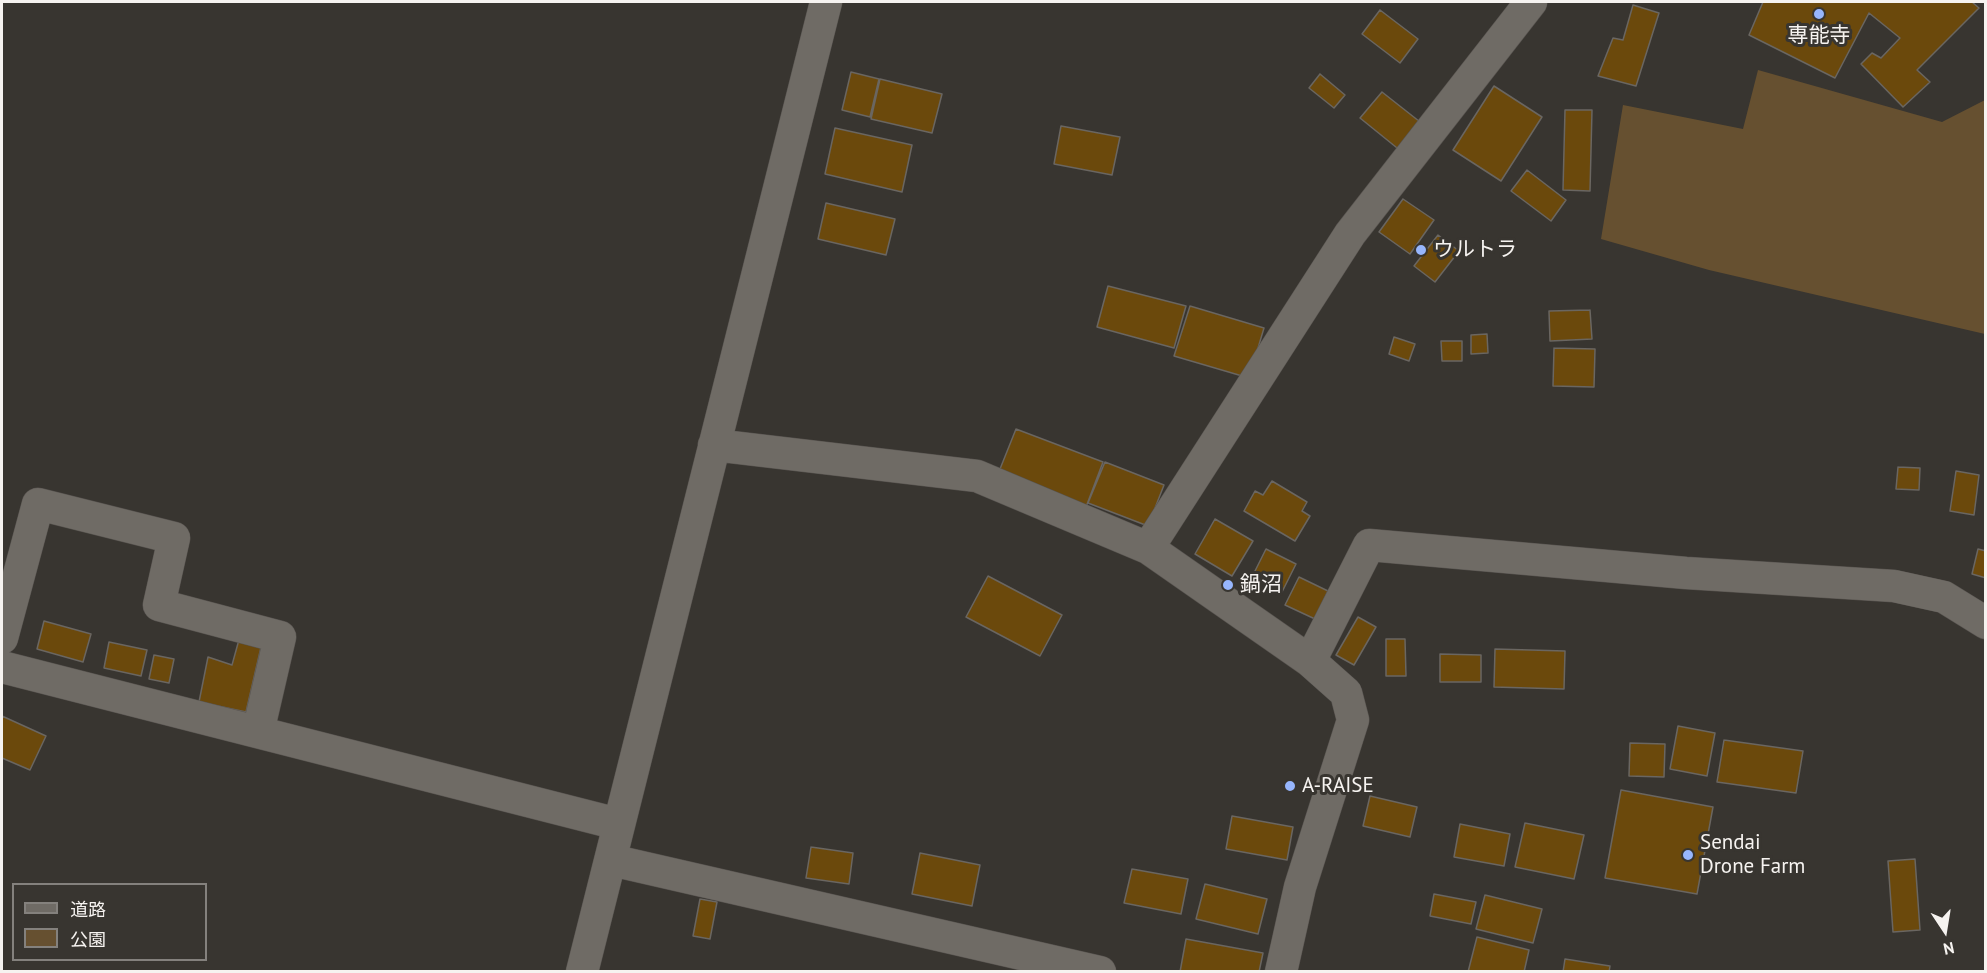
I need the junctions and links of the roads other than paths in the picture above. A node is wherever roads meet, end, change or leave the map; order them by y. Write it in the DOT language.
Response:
graph roads {
  1 [pos="826,2"];
  2 [pos="1531,2"];
  3 [pos="714,445"];
  4 [pos="1148,548"];
  5 [pos="1986,622"];
  6 [pos="2,638"];
  7 [pos="1310,661"];
  8 [pos="2,667"];
  9 [pos="258,732"];
  10 [pos="618,824"];
  11 [pos="610,860"];
  12 [pos="582,972"];
  13 [pos="1100,972"];
  14 [pos="1281,972"];
  1 -- 3 [label="street"];
  2 -- 4 [label="street"];
  3 -- 4 [label="street"];
  3 -- 10 [label="street"];
  4 -- 7 [label="street"];
  5 -- 7 [label="street"];
  6 -- 9 [label="street"];
  7 -- 14 [label="street"];
  8 -- 9 [label="street"];
  9 -- 10 [label="street"];
  10 -- 11 [label="street"];
  11 -- 12 [label="street"];
  11 -- 13 [label="street"];
}
